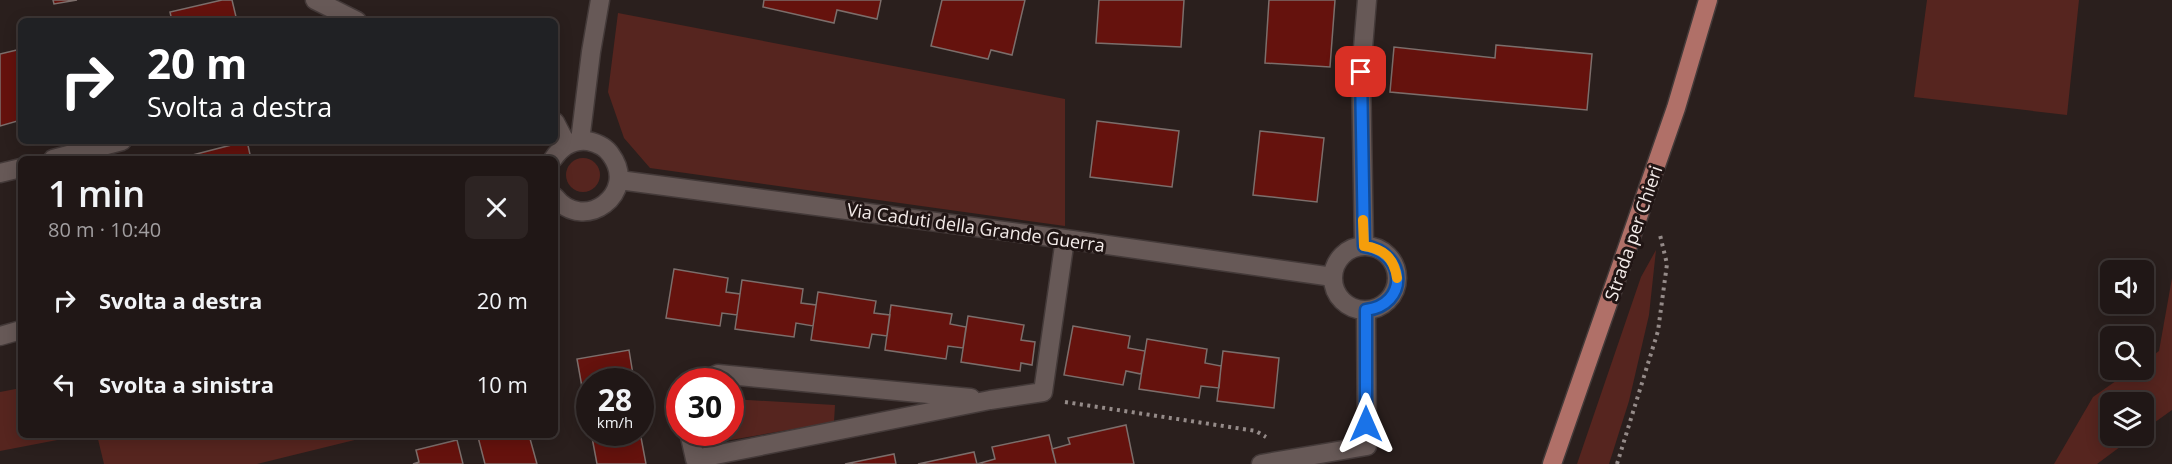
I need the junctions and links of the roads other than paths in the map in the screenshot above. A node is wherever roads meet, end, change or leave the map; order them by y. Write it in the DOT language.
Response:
graph roads {
  1 [pos="315,0"];
  2 [pos="600,0"];
  3 [pos="1367,0"];
  4 [pos="1708,0"];
  5 [pos="351,18"];
  6 [pos="558,125"];
  7 [pos="574,143"];
  8 [pos="110,144"];
  9 [pos="64,156"];
  10 [pos="555,156"];
  11 [pos="18,169"];
  12 [pos="0,173"];
  13 [pos="619,180"];
  14 [pos="558,199"];
  15 [pos="1065,238"];
  16 [pos="1364,246"];
  17 [pos="1333,277"];
  18 [pos="1366,310"];
  19 [pos="18,331"];
  20 [pos="0,336"];
  21 [pos="744,376"];
  22 [pos="990,400"];
  23 [pos="692,446"];
  24 [pos="1261,464"];
  25 [pos="1552,464"];
  1 -- 5 [label="street"];
  2 -- 7 [label="street"];
  3 -- 16 [label="street"];
  4 -- 25 [label="main road, Strada per Chieri"];
  6 -- 7 [label="street"];
  7 -- 10 [label="street"];
  7 -- 13 [label="street"];
  8 -- 9 [label="street"];
  11 -- 12 [label="street"];
  13 -- 14 [label="street"];
  13 -- 15 [label="street, Via Caduti della Grande Guerra"];
  15 -- 17 [label="street, Via Caduti della Grande Guerra"];
  15 -- 22 [label="street"];
  16 -- 17 [label="street"];
  16 -- 18 [label="street"];
  17 -- 18 [label="street"];
  18 -- 24 [label="street"];
  19 -- 20 [label="street"];
  21 -- 22 [label="street"];
  22 -- 23 [label="street"];
}
